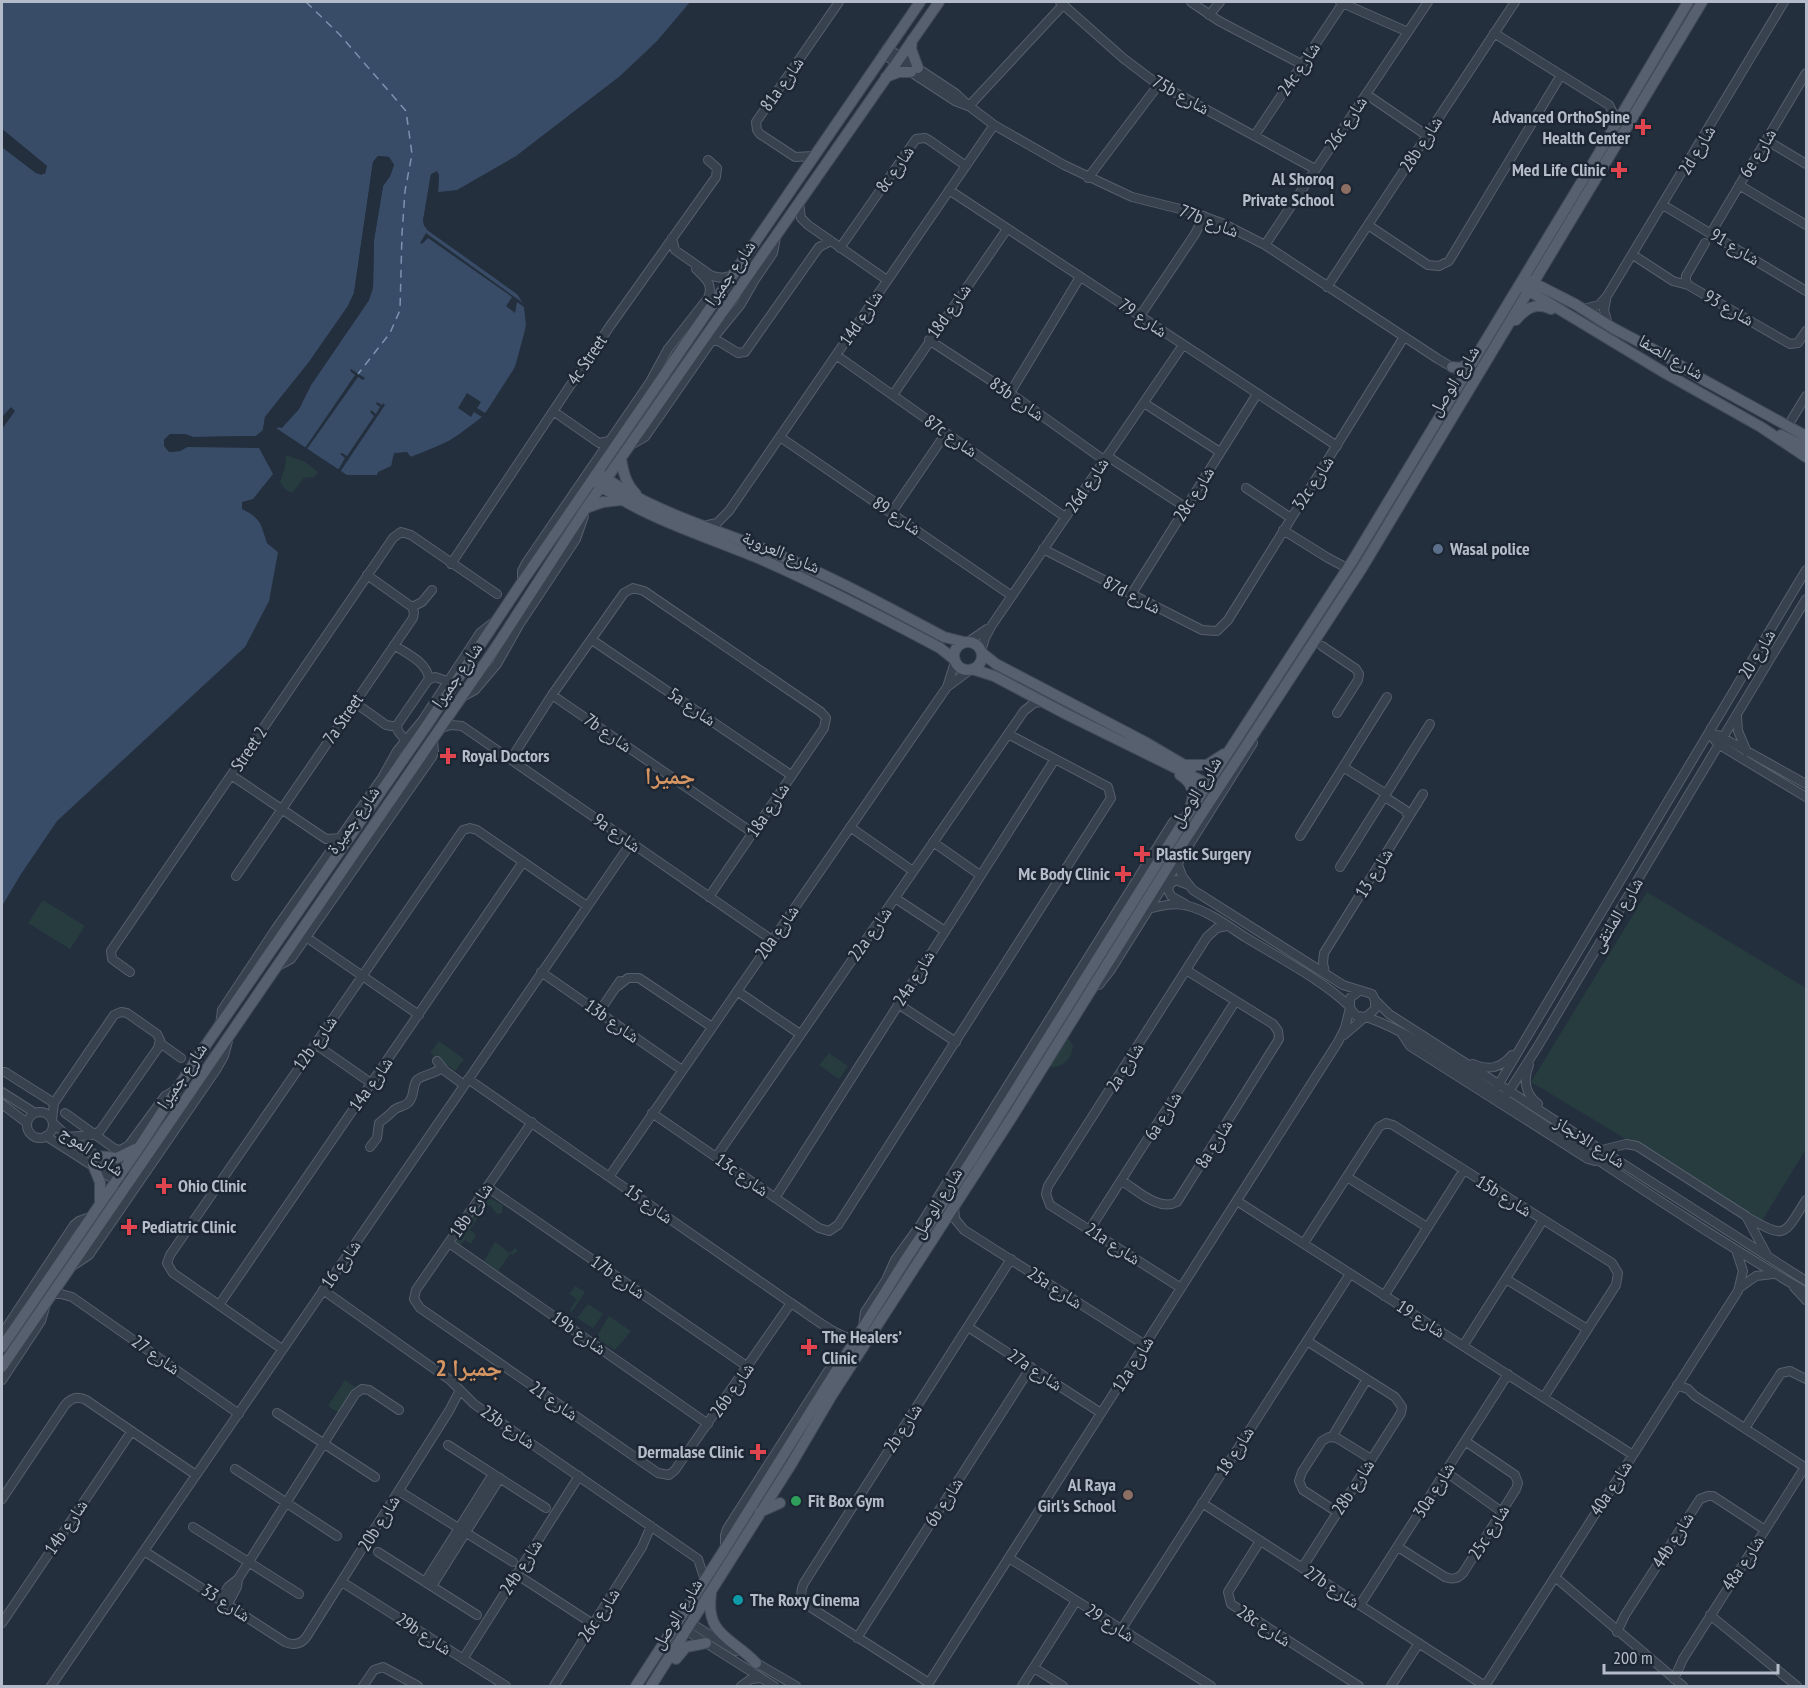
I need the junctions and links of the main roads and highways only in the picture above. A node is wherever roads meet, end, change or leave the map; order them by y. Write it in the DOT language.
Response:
graph roads {
  1 [pos="920,2"];
  2 [pos="939,2"];
  3 [pos="1688,2"];
  4 [pos="1693,2"];
  5 [pos="1702,2"];
  6 [pos="912,40"];
  7 [pos="886,77"];
  8 [pos="1646,93"];
  9 [pos="1548,258"];
  10 [pos="1526,283"];
  11 [pos="1579,307"];
  12 [pos="1572,316"];
  13 [pos="1500,338"];
  14 [pos="1473,360"];
  15 [pos="1452,367"];
  16 [pos="1761,427"];
  17 [pos="1806,436"];
  18 [pos="1806,447"];
  19 [pos="1419,449"];
  20 [pos="1794,450"];
  21 [pos="1806,457"];
  22 [pos="621,458"];
  23 [pos="1806,464"];
  24 [pos="600,479"];
  25 [pos="621,500"];
  26 [pos="643,501"];
  27 [pos="586,508"];
  28 [pos="1368,556"];
  29 [pos="1347,568"];
  30 [pos="966,642"];
  31 [pos="982,652"];
  32 [pos="955,661"];
  33 [pos="971,670"];
  34 [pos="1291,674"];
  35 [pos="1230,750"];
  36 [pos="407,753"];
  37 [pos="1155,758"];
  38 [pos="1185,765"];
  39 [pos="1214,785"];
  40 [pos="386,809"];
  41 [pos="1187,817"];
  42 [pos="1035,1080"];
  43 [pos="1036,1098"];
  44 [pos="140,1146"];
  45 [pos="971,1161"];
  46 [pos="124,1180"];
  47 [pos="99,1203"];
  48 [pos="944,1222"];
  49 [pos="855,1340"];
  50 [pos="2,1347"];
  51 [pos="2,1367"];
  52 [pos="832,1395"];
  53 [pos="780,1503"];
  54 [pos="760,1512"];
  55 [pos="712,1590"];
  56 [pos="677,1624"];
  57 [pos="706,1643"];
  58 [pos="756,1663"];
  59 [pos="658,1675"];
  60 [pos="636,1686"];
  61 [pos="651,1686"];
  1 -- 24 [label="main road, شارع جميرا"];
  2 -- 6 [label="main road, شارع جميرا"];
  3 -- 10 [label="main road, شارع الوصل"];
  4 -- 8 [label="main road"];
  5 -- 8 [label="main road, شارع الوصل"];
  6 -- 7 [label="main road, شارع جميرا"];
  6 -- 7 [label="main road"];
  7 -- 22 [label="main road, شارع جميرا"];
  8 -- 9 [label="main road, شارع الوصل"];
  9 -- 10 [label="main road, شارع الوصل"];
  9 -- 11 [label="main road"];
  10 -- 11 [label="main road, شارع الصفا"];
  10 -- 12 [label="main road, شارع الصفا"];
  10 -- 13 [label="main road, شارع الوصل"];
  10 -- 14 [label="main road, شارع الوصل"];
  11 -- 17 [label="main road, شارع الصفا"];
  12 -- 13 [label="main road"];
  12 -- 16 [label="main road, شارع الصفا"];
  13 -- 28 [label="main road, شارع الوصل"];
  14 -- 15 [label="main road"];
  14 -- 19 [label="main road, شارع الوصل"];
  16 -- 18 [label="main road"];
  16 -- 20 [label="main road, شارع الصفا"];
  19 -- 28 [label="main road"];
  19 -- 29 [label="main road, شارع الوصل"];
  20 -- 21 [label="main road, شارع الصفا"];
  20 -- 23 [label="main road"];
  22 -- 24 [label="main road, شارع جميرا"];
  22 -- 26 [label="main road"];
  24 -- 25 [label="main road, شارع العروبة"];
  24 -- 26 [label="main road, شارع العروبة"];
  24 -- 27 [label="main road, شارع جميرا"];
  24 -- 36 [label="main road, شارع جميرا"];
  25 -- 27 [label="main road"];
  25 -- 32 [label="main road, شارع العروبة"];
  26 -- 30 [label="main road, شارع العروبة"];
  27 -- 40 [label="main road, شارع جميرا"];
  28 -- 34 [label="main road, شارع الوصل"];
  29 -- 34 [label="main road"];
  29 -- 35 [label="main road, شارع الوصل"];
  30 -- 31 [label="main road"];
  30 -- 32 [label="main road"];
  31 -- 33 [label="main road"];
  31 -- 38 [label="main road"];
  32 -- 33 [label="main road"];
  33 -- 37 [label="main road"];
  34 -- 39 [label="main road, شارع الوصل"];
  35 -- 38 [label="main road"];
  35 -- 39 [label="main road, شارع الوصل"];
  36 -- 40 [label="main road"];
  36 -- 44 [label="main road, شارع جميرا"];
  37 -- 39 [label="main road"];
  37 -- 41 [label="main road"];
  38 -- 39 [label="main road"];
  39 -- 41 [label="main road, شارع الوصل"];
  39 -- 42 [label="main road, شارع الوصل"];
  40 -- 46 [label="main road, شارع جميرا"];
  41 -- 45 [label="main road, شارع الوصل"];
  42 -- 43 [label="main road"];
  42 -- 48 [label="main road, شارع الوصل"];
  44 -- 46 [label="main road, شارع جميرا"];
  44 -- 47 [label="main road"];
  45 -- 48 [label="main road"];
  45 -- 49 [label="main road, شارع الوصل"];
  46 -- 47 [label="main road, شارع جميرا"];
  46 -- 51 [label="main road, شارع جميرا"];
  47 -- 50 [label="main road, شارع جميرا"];
  48 -- 52 [label="main road, شارع الوصل"];
  49 -- 52 [label="main road"];
  49 -- 56 [label="main road, شارع الوصل"];
  52 -- 54 [label="main road, شارع الوصل"];
  53 -- 54 [label="main road"];
  54 -- 55 [label="main road, شارع الوصل"];
  55 -- 58 [label="main road"];
  55 -- 59 [label="main road, شارع الوصل"];
  56 -- 59 [label="main road"];
  56 -- 60 [label="main road, شارع الوصل"];
  57 -- 59 [label="main road"];
  59 -- 61 [label="main road, شارع الوصل"];
}
